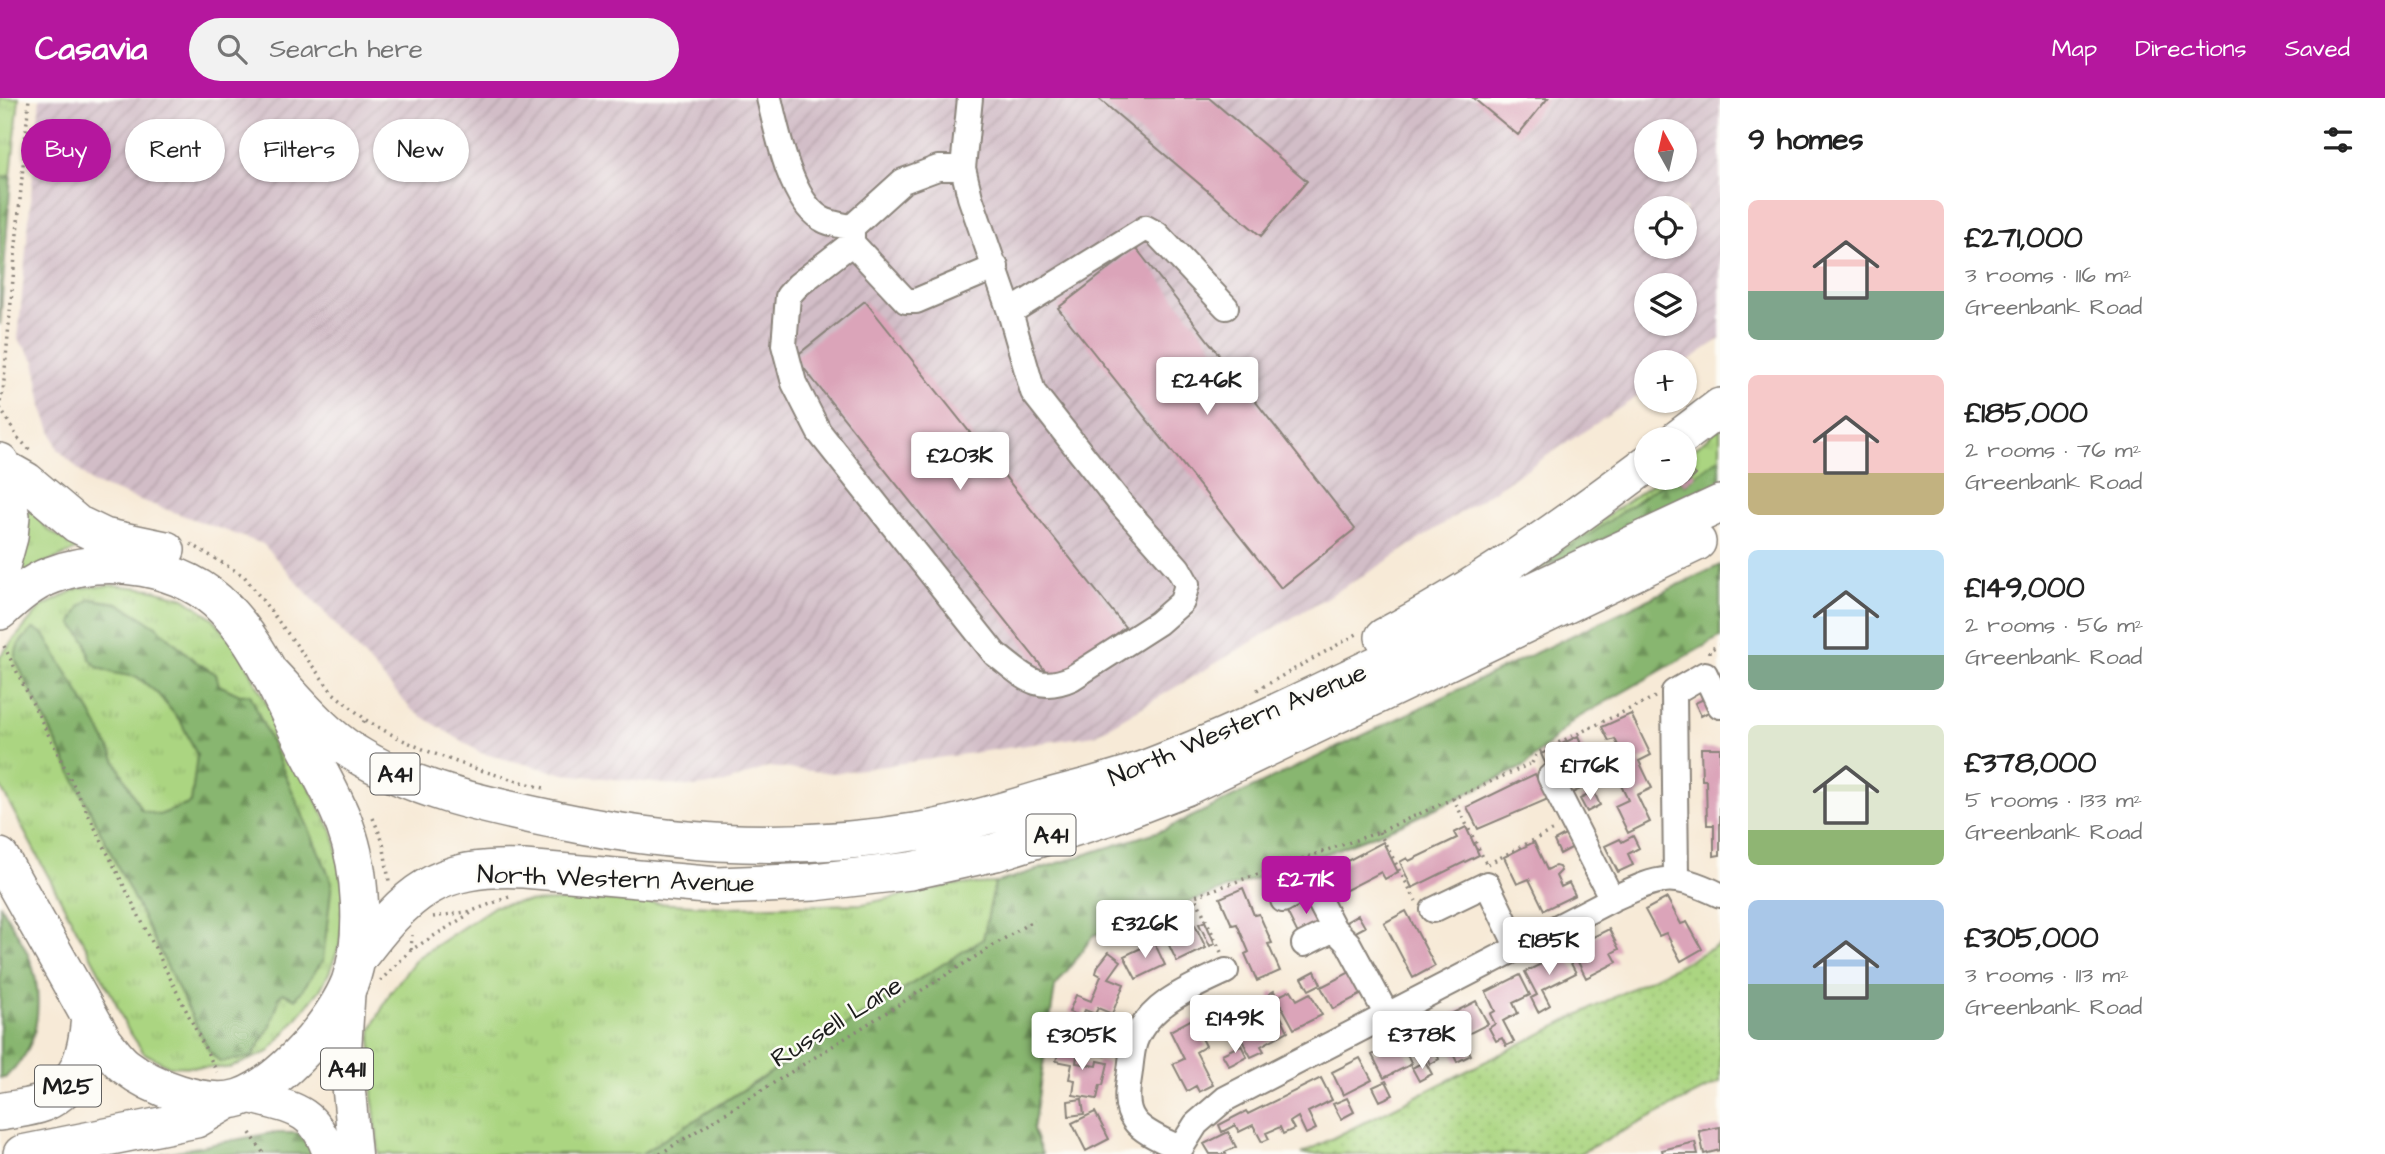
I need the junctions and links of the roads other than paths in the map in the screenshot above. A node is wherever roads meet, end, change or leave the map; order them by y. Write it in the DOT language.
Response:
graph roads {
  1 [pos="769,98"];
  2 [pos="970,98"];
  3 [pos="963,168"];
  4 [pos="852,235"];
  5 [pos="996,267"];
  6 [pos="1226,307"];
  7 [pos="1010,312"];
  8 [pos="1720,407"];
  9 [pos="1694,427"];
  10 [pos="1634,474"];
  11 [pos="16,478"];
  12 [pos="1720,504"];
  13 [pos="1720,531"];
  14 [pos="149,568"];
  15 [pos="0,570"];
  16 [pos="2,629"];
  17 [pos="268,671"];
  18 [pos="1716,715"];
  19 [pos="1585,760"];
  20 [pos="1062,794"];
  21 [pos="552,805"];
  22 [pos="0,857"];
  23 [pos="1676,878"];
  24 [pos="1720,895"];
  25 [pos="1612,899"];
  26 [pos="1283,900"];
  27 [pos="1433,910"];
  28 [pos="1334,929"];
  29 [pos="1304,944"];
  30 [pos="1518,948"];
  31 [pos="1226,971"];
  32 [pos="361,978"];
  33 [pos="1387,1015"];
  34 [pos="90,1017"];
  35 [pos="230,1090"];
  36 [pos="0,1112"];
  37 [pos="1178,1151"];
  38 [pos="22,1154"];
  39 [pos="329,1154"];
  40 [pos="355,1154"];
  1 -- 4 [label="street"];
  2 -- 3 [label="street"];
  3 -- 4 [label="street"];
  3 -- 5 [label="street"];
  4 -- 5 [label="street"];
  4 -- 7 [label="street"];
  5 -- 7 [label="street"];
  6 -- 7 [label="street"];
  8 -- 9 [label="highway"];
  10 -- 20 [label="highway"];
  11 -- 14 [label="highway"];
  11 -- 15 [label="highway"];
  11 -- 21 [label="highway"];
  12 -- 20 [label="highway, North Western Avenue / A41"];
  13 -- 32 [label="highway, North Western Avenue / A41"];
  14 -- 16 [label="highway"];
  14 -- 17 [label="highway"];
  17 -- 21 [label="highway, North Western Avenue / A41"];
  17 -- 32 [label="highway"];
  18 -- 23 [label="street"];
  19 -- 25 [label="street"];
  20 -- 21 [label="highway, North Western Avenue / A41"];
  22 -- 34 [label="highway"];
  23 -- 24 [label="street"];
  23 -- 25 [label="street"];
  25 -- 30 [label="street"];
  26 -- 28 [label="street"];
  27 -- 30 [label="street"];
  28 -- 29 [label="street"];
  28 -- 33 [label="street"];
  30 -- 33 [label="street"];
  31 -- 37 [label="street"];
  32 -- 35 [label="highway, North Western Avenue"];
  32 -- 40 [label="main road, A411"];
  33 -- 37 [label="street"];
  34 -- 35 [label="highway"];
  34 -- 36 [label="highway, M25"];
  35 -- 38 [label="highway, M25"];
  35 -- 39 [label="main road, A411"];
}
